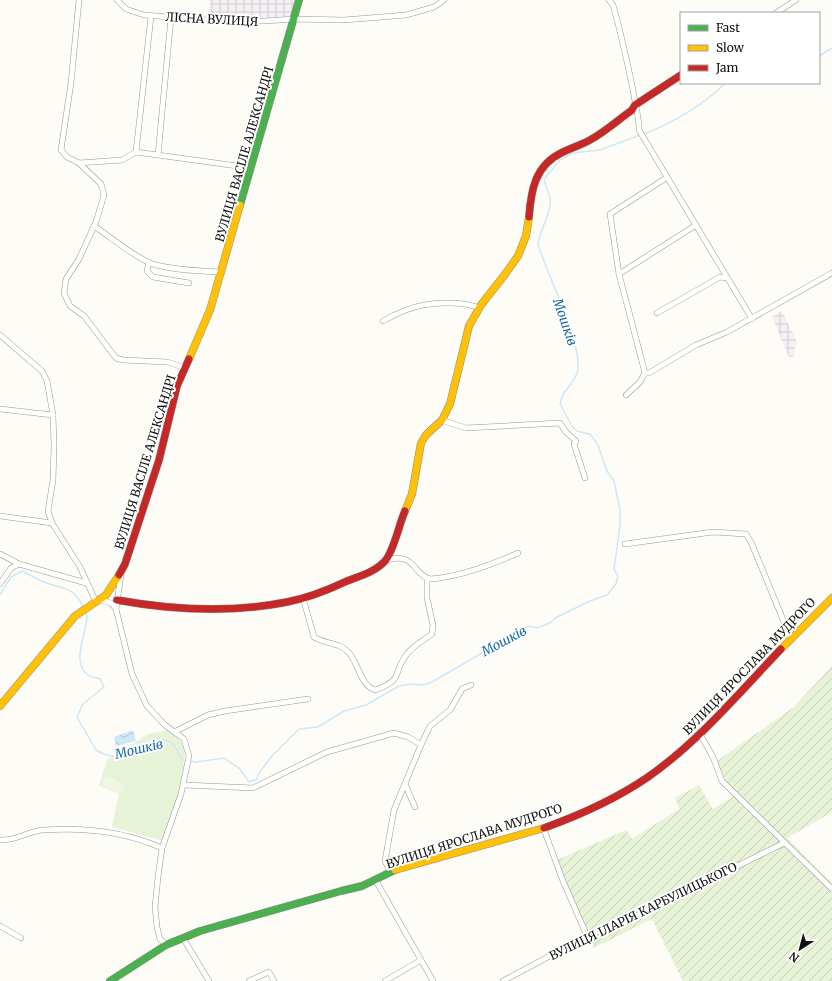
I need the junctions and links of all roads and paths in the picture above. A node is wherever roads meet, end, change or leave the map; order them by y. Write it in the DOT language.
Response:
graph roads {
  1 [pos="79,0"];
  2 [pos="117,0"];
  3 [pos="299,0"];
  4 [pos="444,0"];
  5 [pos="609,0"];
  6 [pos="796,0"];
  7 [pos="778,12"];
  8 [pos="151,16"];
  9 [pos="171,18"];
  10 [pos="294,19"];
  11 [pos="680,76"];
  12 [pos="635,105"];
  13 [pos="136,152"];
  14 [pos="158,155"];
  15 [pos="80,163"];
  16 [pos="252,168"];
  17 [pos="666,178"];
  18 [pos="696,225"];
  19 [pos="94,226"];
  20 [pos="149,263"];
  21 [pos="222,272"];
  22 [pos="832,273"];
  23 [pos="619,274"];
  24 [pos="727,278"];
  25 [pos="189,283"];
  26 [pos="480,308"];
  27 [pos="657,313"];
  28 [pos="752,319"];
  29 [pos="383,321"];
  30 [pos="0,335"];
  31 [pos="186,368"];
  32 [pos="645,373"];
  33 [pos="626,395"];
  34 [pos="0,409"];
  35 [pos="53,415"];
  36 [pos="441,420"];
  37 [pos="585,478"];
  38 [pos="0,516"];
  39 [pos="52,523"];
  40 [pos="625,544"];
  41 [pos="518,553"];
  42 [pos="0,554"];
  43 [pos="386,560"];
  44 [pos="19,564"];
  45 [pos="121,574"];
  46 [pos="427,579"];
  47 [pos="86,583"];
  48 [pos="0,584"];
  49 [pos="303,598"];
  50 [pos="832,598"];
  51 [pos="117,600"];
  52 [pos="99,601"];
  53 [pos="116,609"];
  54 [pos="791,639"];
  55 [pos="471,685"];
  56 [pos="308,700"];
  57 [pos="0,706"];
  58 [pos="176,731"];
  59 [pos="700,734"];
  60 [pos="421,745"];
  61 [pos="405,784"];
  62 [pos="184,785"];
  63 [pos="415,807"];
  64 [pos="543,827"];
  65 [pos="0,840"];
  66 [pos="784,843"];
  67 [pos="162,848"];
  68 [pos="390,872"];
  69 [pos="376,881"];
  70 [pos="832,889"];
  71 [pos="0,926"];
  72 [pos="587,936"];
  73 [pos="22,938"];
  74 [pos="183,938"];
  75 [pos="166,945"];
  76 [pos="420,960"];
  77 [pos="110,981"];
  78 [pos="209,981"];
  79 [pos="249,981"];
  80 [pos="274,981"];
  81 [pos="385,981"];
  82 [pos="433,981"];
  83 [pos="503,981"];
  1 -- 15 [label="street"];
  2 -- 8 [label="street, ЛІСНА ВУЛИЦЯ"];
  3 -- 10 [label="main road, ВУЛИЦЯ ВАСІЛЕ АЛЕКСАНДРІ"];
  4 -- 10 [label="street, ЛІСНА ВУЛИЦЯ"];
  5 -- 12 [label="street"];
  6 -- 7 [label="street"];
  8 -- 9 [label="street, ЛІСНА ВУЛИЦЯ"];
  8 -- 13 [label="street"];
  9 -- 10 [label="street, ЛІСНА ВУЛИЦЯ"];
  9 -- 14 [label="street"];
  10 -- 16 [label="main road, ВУЛИЦЯ ВАСІЛЕ АЛЕКСАНДРІ"];
  11 -- 12 [label="main road"];
  12 -- 17 [label="street"];
  12 -- 26 [label="main road"];
  13 -- 14 [label="street"];
  13 -- 15 [label="street"];
  14 -- 16 [label="street"];
  15 -- 19 [label="street"];
  16 -- 21 [label="main road, ВУЛИЦЯ ВАСІЛЕ АЛЕКСАНДРІ"];
  17 -- 18 [label="street"];
  17 -- 23 [label="street"];
  18 -- 23 [label="street"];
  18 -- 24 [label="street"];
  19 -- 20 [label="street"];
  19 -- 31 [label="street"];
  20 -- 21 [label="street"];
  20 -- 25 [label="street"];
  21 -- 31 [label="main road, ВУЛИЦЯ ВАСІЛЕ АЛЕКСАНДРІ"];
  22 -- 28 [label="street"];
  23 -- 32 [label="street"];
  24 -- 27 [label="street"];
  24 -- 28 [label="street"];
  26 -- 29 [label="street"];
  26 -- 36 [label="main road"];
  28 -- 32 [label="street"];
  30 -- 35 [label="street"];
  31 -- 45 [label="main road, ВУЛИЦЯ ВАСІЛЕ АЛЕКСАНДРІ"];
  32 -- 33 [label="street"];
  34 -- 35 [label="street"];
  35 -- 39 [label="street"];
  36 -- 37 [label="street"];
  36 -- 43 [label="main road"];
  38 -- 39 [label="street"];
  39 -- 47 [label="street"];
  40 -- 54 [label="street"];
  41 -- 46 [label="street"];
  42 -- 44 [label="street"];
  43 -- 46 [label="street"];
  43 -- 49 [label="main road"];
  44 -- 47 [label="street"];
  44 -- 48 [label="street"];
  45 -- 51 [label="street"];
  45 -- 52 [label="main road, ВУЛИЦЯ ВАСІЛЕ АЛЕКСАНДРІ"];
  46 -- 49 [label="street"];
  47 -- 52 [label="street"];
  49 -- 51 [label="main road"];
  50 -- 54 [label="main road, ВУЛИЦЯ ЯРОСЛАВА МУДРОГО"];
  51 -- 53 [label="street"];
  52 -- 53 [label="street"];
  52 -- 57 [label="main road, ВУЛИЦЯ ВАСІЛЕ АЛЕКСАНДРІ"];
  53 -- 58 [label="street"];
  54 -- 59 [label="main road, ВУЛИЦЯ ЯРОСЛАВА МУДРОГО"];
  55 -- 60 [label="street"];
  56 -- 58 [label="street"];
  58 -- 62 [label="street"];
  59 -- 64 [label="main road, ВУЛИЦЯ ЯРОСЛАВА МУДРОГО"];
  59 -- 66 [label="street"];
  60 -- 61 [label="street"];
  60 -- 62 [label="street"];
  61 -- 63 [label="street"];
  61 -- 68 [label="street"];
  62 -- 67 [label="street"];
  64 -- 68 [label="main road, ВУЛИЦЯ ЯРОСЛАВА МУДРОГО"];
  64 -- 72 [label="street"];
  65 -- 67 [label="street"];
  66 -- 70 [label="street"];
  66 -- 72 [label="street, ВУЛИЦЯ ІЛАРІЯ КАРБУЛИЦЬКОГО"];
  67 -- 75 [label="street"];
  68 -- 69 [label="main road, ВУЛИЦЯ ЯРОСЛАВА МУДРОГО"];
  69 -- 74 [label="main road, ВУЛИЦЯ ЯРОСЛАВА МУДРОГО"];
  69 -- 76 [label="street"];
  71 -- 73 [label="street"];
  72 -- 83 [label="street, ВУЛИЦЯ ІЛАРІЯ КАРБУЛИЦЬКОГО"];
  74 -- 75 [label="main road, ВУЛИЦЯ ЯРОСЛАВА МУДРОГО"];
  74 -- 78 [label="street"];
  75 -- 77 [label="main road, ВУЛИЦЯ ЯРОСЛАВА МУДРОГО"];
  76 -- 81 [label="street"];
  76 -- 82 [label="street"];
  79 -- 80 [label="street"];
}
